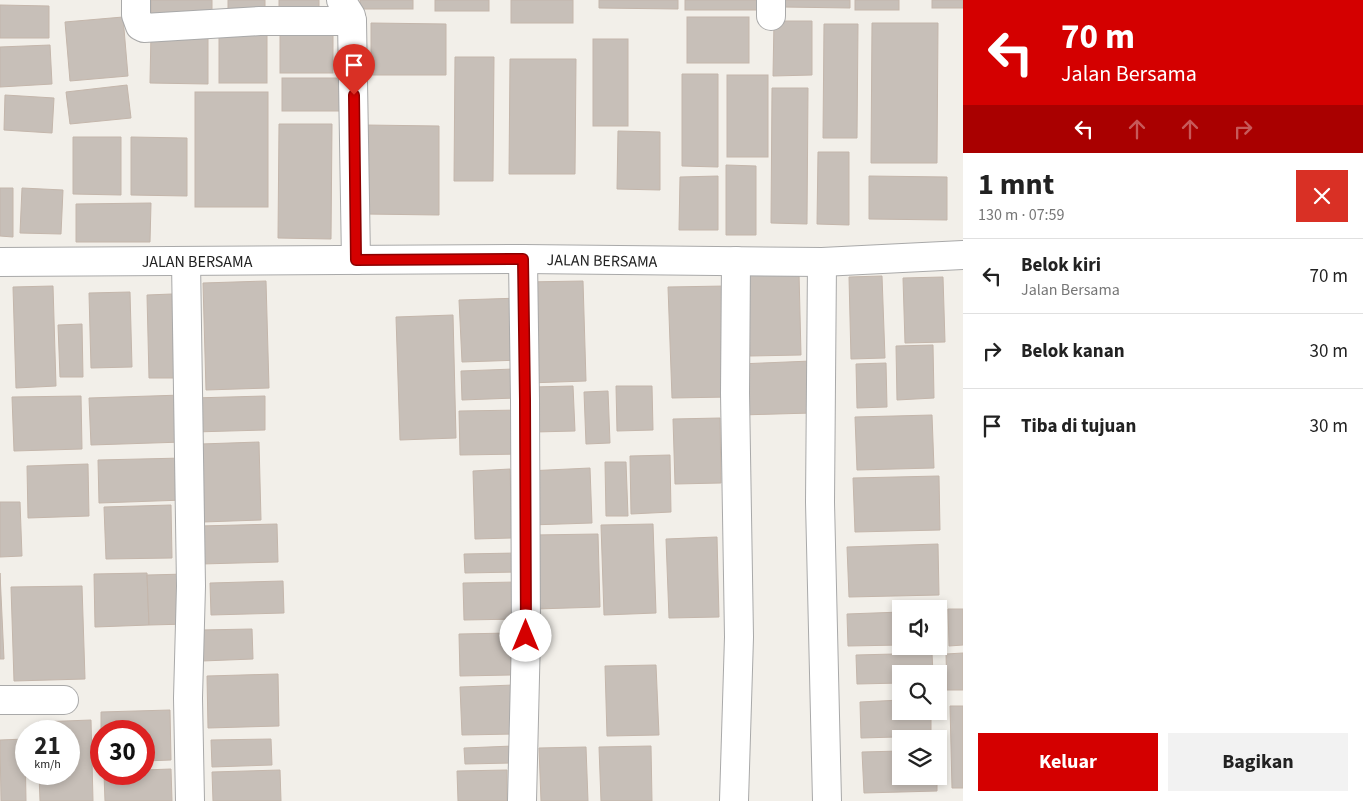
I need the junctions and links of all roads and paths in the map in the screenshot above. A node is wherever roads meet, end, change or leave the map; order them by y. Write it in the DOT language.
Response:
graph roads {
  1 [pos="136,0"];
  2 [pos="347,11"];
  3 [pos="963,255"];
  4 [pos="523,259"];
  5 [pos="356,260"];
  6 [pos="186,261"];
  7 [pos="736,261"];
  8 [pos="0,262"];
  9 [pos="822,262"];
  10 [pos="0,700"];
  11 [pos="64,700"];
  12 [pos="190,801"];
  13 [pos="522,801"];
  14 [pos="734,801"];
  15 [pos="826,801"];
  1 -- 2 [label="street"];
  2 -- 5 [label="street"];
  3 -- 9 [label="street, JALAN BERSAMA"];
  4 -- 5 [label="street, JALAN BERSAMA"];
  4 -- 7 [label="street, JALAN BERSAMA"];
  4 -- 13 [label="street"];
  5 -- 6 [label="street, JALAN BERSAMA"];
  6 -- 8 [label="street, JALAN BERSAMA"];
  6 -- 12 [label="street"];
  7 -- 9 [label="street, JALAN BERSAMA"];
  7 -- 14 [label="street"];
  9 -- 15 [label="street"];
  10 -- 11 [label="street"];
}
